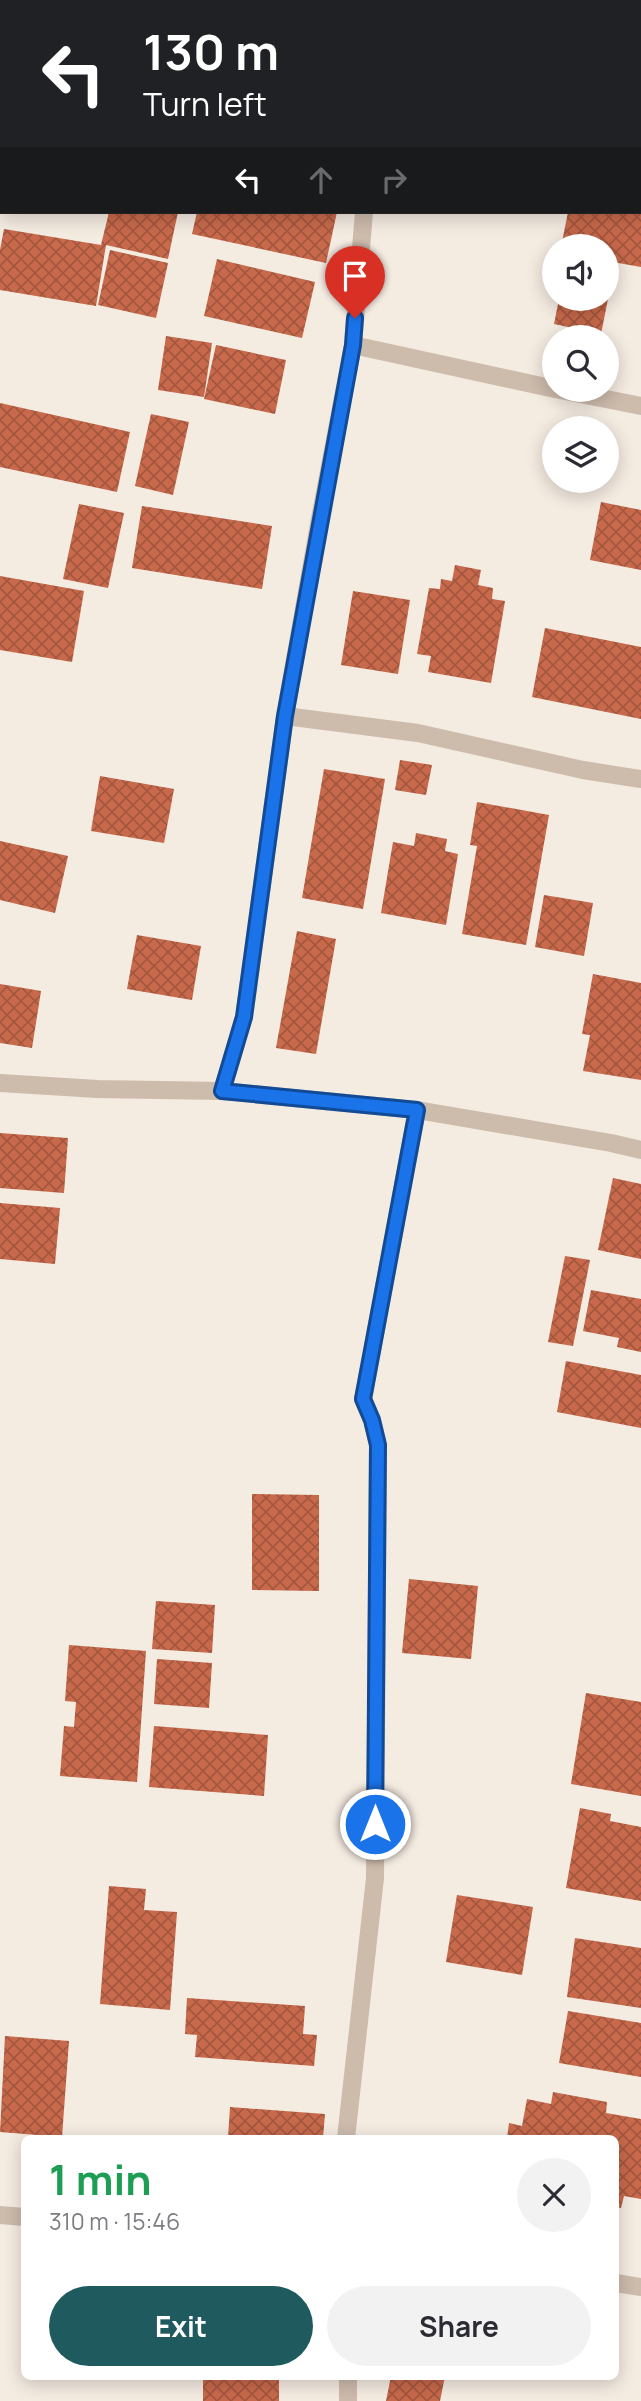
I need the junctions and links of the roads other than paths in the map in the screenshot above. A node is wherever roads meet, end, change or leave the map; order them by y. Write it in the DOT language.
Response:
graph roads {
  1 [pos="364,214"];
  2 [pos="353,345"];
  3 [pos="542,386"];
  4 [pos="619,402"];
  5 [pos="641,406"];
  6 [pos="285,716"];
  7 [pos="641,779"];
  8 [pos="0,1083"];
  9 [pos="222,1091"];
  10 [pos="417,1110"];
  11 [pos="641,1150"];
  12 [pos="346,2135"];
  13 [pos="0,2215"];
  14 [pos="21,2217"];
  15 [pos="619,2283"];
  16 [pos="641,2287"];
  17 [pos="348,2380"];
  18 [pos="348,2401"];
  1 -- 2 [label="street"];
  2 -- 3 [label="street"];
  2 -- 6 [label="street"];
  4 -- 5 [label="street"];
  6 -- 7 [label="street"];
  6 -- 9 [label="street"];
  8 -- 9 [label="street"];
  9 -- 10 [label="street"];
  10 -- 11 [label="street"];
  10 -- 12 [label="street"];
  13 -- 14 [label="street"];
  15 -- 16 [label="street"];
  17 -- 18 [label="street"];
}
